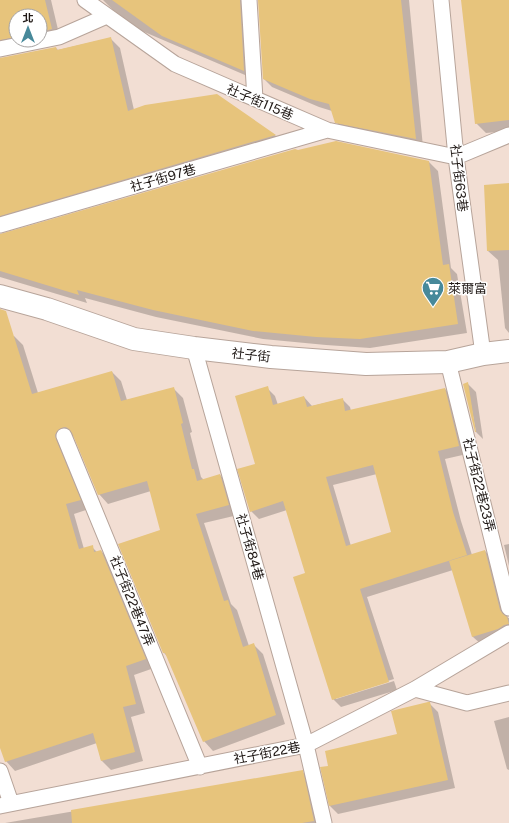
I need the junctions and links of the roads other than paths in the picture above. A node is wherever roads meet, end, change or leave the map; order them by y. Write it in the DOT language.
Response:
graph roads {
  1 [pos="85,0"];
  2 [pos="249,0"];
  3 [pos="441,0"];
  4 [pos="107,16"];
  5 [pos="0,49"];
  6 [pos="255,99"];
  7 [pos="327,130"];
  8 [pos="509,135"];
  9 [pos="456,157"];
  10 [pos="0,225"];
  11 [pos="0,296"];
  12 [pos="194,348"];
  13 [pos="509,351"];
  14 [pos="483,354"];
  15 [pos="448,362"];
  16 [pos="64,436"];
  17 [pos="509,608"];
  18 [pos="509,633"];
  19 [pos="415,688"];
  20 [pos="509,693"];
  21 [pos="306,745"];
  22 [pos="200,767"];
  23 [pos="0,771"];
  24 [pos="6,805"];
  25 [pos="324,823"];
  1 -- 4 [label="lane, 社子街115巷"];
  2 -- 6 [label="lane"];
  3 -- 9 [label="lane, 社子街63巷"];
  4 -- 5 [label="lane"];
  4 -- 6 [label="lane, 社子街115巷"];
  6 -- 7 [label="lane, 社子街115巷"];
  7 -- 9 [label="lane, 社子街115巷"];
  7 -- 10 [label="lane, 社子街97巷"];
  8 -- 9 [label="lane"];
  9 -- 14 [label="lane, 社子街63巷"];
  11 -- 12 [label="street, 社子街"];
  12 -- 15 [label="street, 社子街"];
  12 -- 21 [label="lane, 社子街84巷"];
  13 -- 14 [label="street, 社子街"];
  14 -- 15 [label="street, 社子街"];
  15 -- 17 [label="lane, 社子街22巷23弄"];
  16 -- 22 [label="lane, 社子街22巷47弄"];
  18 -- 19 [label="lane, 社子街22巷"];
  19 -- 20 [label="lane"];
  19 -- 21 [label="lane, 社子街22巷"];
  21 -- 22 [label="lane, 社子街22巷"];
  21 -- 25 [label="lane, 社子街84巷"];
  22 -- 24 [label="lane, 社子街22巷"];
  23 -- 24 [label="lane"];
}
